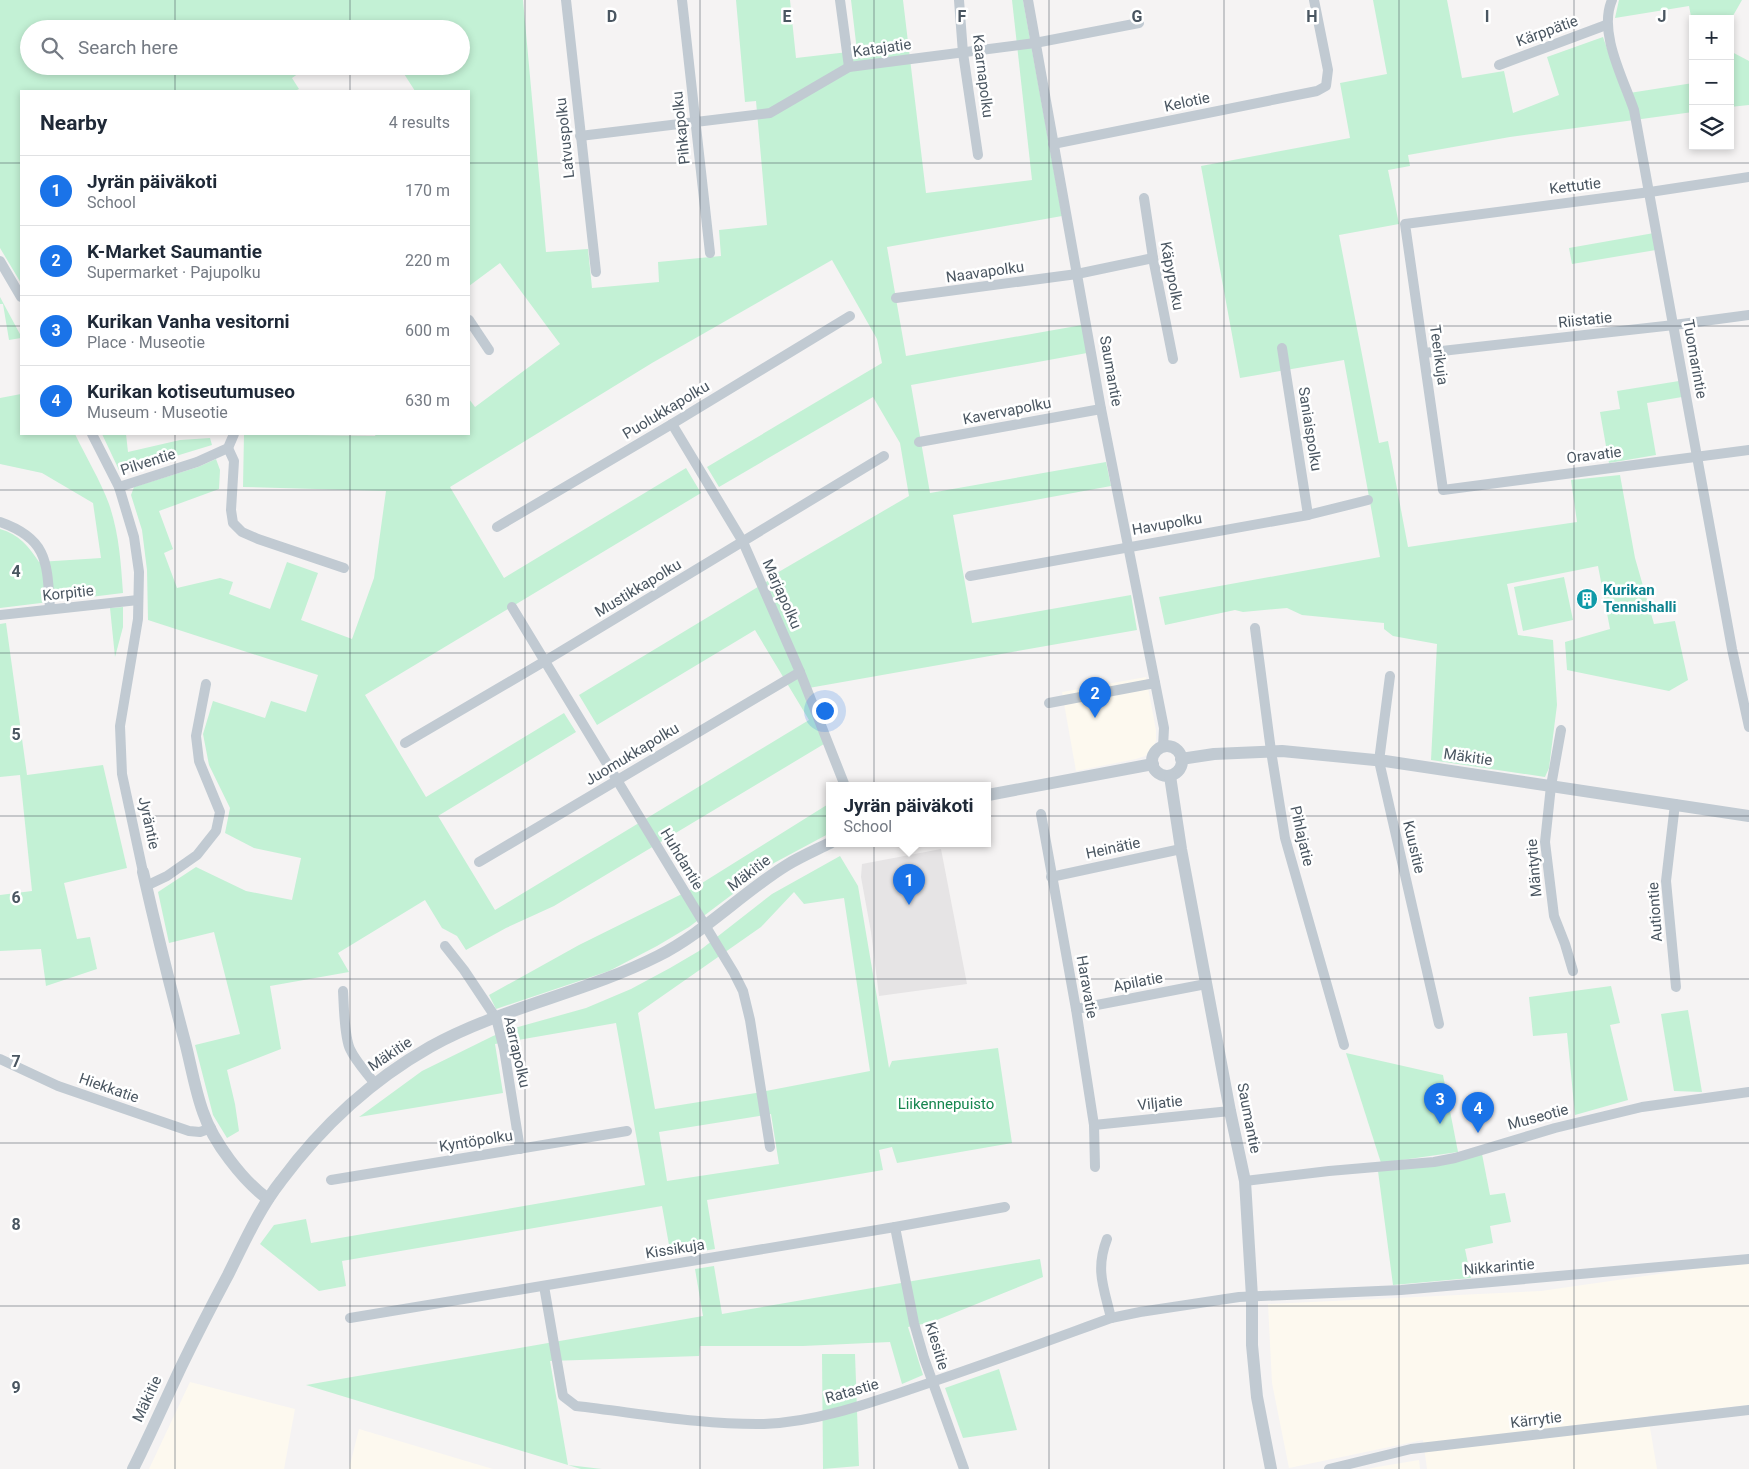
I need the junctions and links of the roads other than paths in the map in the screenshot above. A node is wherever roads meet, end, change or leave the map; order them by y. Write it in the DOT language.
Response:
graph roads {
  1 [pos="566,0"];
  2 [pos="682,0"];
  3 [pos="840,0"];
  4 [pos="959,0"];
  5 [pos="1028,0"];
  6 [pos="1314,0"];
  7 [pos="1612,0"];
  8 [pos="1138,23"];
  9 [pos="1606,25"];
  10 [pos="1036,43"];
  11 [pos="963,53"];
  12 [pos="1499,65"];
  13 [pos="849,67"];
  14 [pos="696,122"];
  15 [pos="580,136"];
  16 [pos="1053,144"];
  17 [pos="978,155"];
  18 [pos="1749,177"];
  19 [pos="1650,192"];
  20 [pos="1144,198"];
  21 [pos="1405,224"];
  22 [pos="710,253"];
  23 [pos="1153,258"];
  24 [pos="0,261"];
  25 [pos="596,272"];
  26 [pos="1077,274"];
  27 [pos="20,295"];
  28 [pos="896,298"];
  29 [pos="1749,315"];
  30 [pos="850,316"];
  31 [pos="470,322"];
  32 [pos="1674,326"];
  33 [pos="1282,348"];
  34 [pos="489,350"];
  35 [pos="1424,353"];
  36 [pos="1173,359"];
  37 [pos="1101,409"];
  38 [pos="672,424"];
  39 [pos="93,435"];
  40 [pos="234,435"];
  41 [pos="919,442"];
  42 [pos="228,448"];
  43 [pos="1749,450"];
  44 [pos="884,456"];
  45 [pos="1696,457"];
  46 [pos="119,487"];
  47 [pos="1443,490"];
  48 [pos="1368,500"];
  49 [pos="1308,515"];
  50 [pos="0,522"];
  51 [pos="497,527"];
  52 [pos="743,542"];
  53 [pos="1127,546"];
  54 [pos="344,568"];
  55 [pos="970,576"];
  56 [pos="138,600"];
  57 [pos="512,607"];
  58 [pos="50,610"];
  59 [pos="0,615"];
  60 [pos="1255,628"];
  61 [pos="545,661"];
  62 [pos="800,672"];
  63 [pos="1390,676"];
  64 [pos="1156,683"];
  65 [pos="206,684"];
  66 [pos="1049,703"];
  67 [pos="1749,727"];
  68 [pos="1561,730"];
  69 [pos="406,743"];
  70 [pos="1163,747"];
  71 [pos="1271,751"];
  72 [pos="1182,758"];
  73 [pos="1380,761"];
  74 [pos="1153,764"];
  75 [pos="1170,776"];
  76 [pos="617,780"];
  77 [pos="843,782"];
  78 [pos="1551,786"];
  79 [pos="991,794"];
  80 [pos="1675,804"];
  81 [pos="1041,814"];
  82 [pos="1749,816"];
  83 [pos="826,845"];
  84 [pos="1181,849"];
  85 [pos="479,862"];
  86 [pos="143,872"];
  87 [pos="1051,876"];
  88 [pos="146,886"];
  89 [pos="705,926"];
  90 [pos="445,946"];
  91 [pos="1572,971"];
  92 [pos="1206,984"];
  93 [pos="1676,987"];
  94 [pos="344,991"];
  95 [pos="1076,1009"];
  96 [pos="496,1018"];
  97 [pos="1439,1024"];
  98 [pos="1344,1045"];
  99 [pos="0,1059"];
  100 [pos="375,1084"];
  101 [pos="1749,1092"];
  102 [pos="1230,1111"];
  103 [pos="1094,1125"];
  104 [pos="211,1128"];
  105 [pos="626,1131"];
  106 [pos="770,1147"];
  107 [pos="520,1149"];
  108 [pos="1095,1167"];
  109 [pos="331,1180"];
  110 [pos="1245,1181"];
  111 [pos="268,1200"];
  112 [pos="1005,1207"];
  113 [pos="896,1227"];
  114 [pos="1107,1239"];
  115 [pos="1749,1259"];
  116 [pos="544,1286"];
  117 [pos="1252,1297"];
  118 [pos="350,1318"];
  119 [pos="1111,1318"];
  120 [pos="933,1382"];
  121 [pos="1749,1410"];
  122 [pos="132,1469"];
  123 [pos="964,1469"];
  124 [pos="1270,1469"];
  125 [pos="1329,1469"];
  1 -- 15 [label="street, Latvuspolku"];
  2 -- 14 [label="street, Pihkapolku"];
  3 -- 13 [label="street"];
  4 -- 11 [label="street, Kaarnapolku"];
  5 -- 10 [label="street, Saumantie"];
  6 -- 16 [label="street, Kelotie"];
  7 -- 9 [label="street, Tuomarintie"];
  8 -- 10 [label="street, Katajatie"];
  9 -- 12 [label="street, Kärppätie"];
  9 -- 19 [label="street, Tuomarintie"];
  10 -- 11 [label="street, Katajatie"];
  10 -- 16 [label="street, Saumantie"];
  11 -- 13 [label="street, Katajatie"];
  11 -- 17 [label="street, Kaarnapolku"];
  13 -- 14 [label="street, Katajatie"];
  14 -- 15 [label="street, Katajatie"];
  14 -- 22 [label="street, Pihkapolku"];
  15 -- 25 [label="street, Latvuspolku"];
  16 -- 26 [label="street, Saumantie"];
  18 -- 19 [label="street, Kettutie"];
  19 -- 21 [label="street, Kettutie"];
  19 -- 32 [label="street, Tuomarintie"];
  20 -- 23 [label="street, Käpypolku"];
  21 -- 35 [label="street, Teerikuja"];
  23 -- 26 [label="street, Naavapolku"];
  23 -- 36 [label="street, Käpypolku"];
  24 -- 27 [label="street"];
  26 -- 28 [label="street, Naavapolku"];
  26 -- 37 [label="street, Saumantie"];
  29 -- 32 [label="street, Riistatie"];
  30 -- 38 [label="street, Puolukkapolku"];
  31 -- 34 [label="street"];
  32 -- 35 [label="street, Riistatie"];
  32 -- 45 [label="street, Tuomarintie"];
  33 -- 49 [label="street, Saniaispolku"];
  35 -- 47 [label="street, Teerikuja"];
  37 -- 41 [label="street, Kavervapolku"];
  37 -- 53 [label="street, Saumantie"];
  38 -- 51 [label="street, Puolukkapolku"];
  38 -- 52 [label="street, Marjapolku"];
  39 -- 46 [label="street, Jyräntie"];
  40 -- 42 [label="street"];
  42 -- 46 [label="street, Pilventie"];
  42 -- 54 [label="street"];
  43 -- 45 [label="street, Oravatie"];
  44 -- 52 [label="street, Mustikkapolku"];
  45 -- 47 [label="street, Oravatie"];
  45 -- 67 [label="street, Tuomarintie"];
  46 -- 56 [label="street, Jyräntie"];
  48 -- 49 [label="street, Havupolku"];
  49 -- 53 [label="street, Havupolku"];
  50 -- 58 [label="street"];
  52 -- 61 [label="street, Mustikkapolku"];
  52 -- 62 [label="street, Marjapolku"];
  53 -- 55 [label="street, Havupolku"];
  53 -- 64 [label="street, Saumantie"];
  56 -- 58 [label="street, Korpitie"];
  56 -- 86 [label="street, Jyräntie"];
  57 -- 61 [label="street, Huhdantie"];
  58 -- 59 [label="street, Korpitie"];
  60 -- 71 [label="street, Pihlajatie"];
  61 -- 69 [label="street, Mustikkapolku"];
  61 -- 76 [label="street, Huhdantie"];
  62 -- 76 [label="street, Juomukkapolku"];
  62 -- 77 [label="street, Marjapolku"];
  63 -- 73 [label="street, Kuusitie"];
  64 -- 66 [label="street"];
  64 -- 70 [label="street, Saumantie"];
  65 -- 88 [label="street"];
  68 -- 78 [label="street, Mäntytie"];
  70 -- 72 [label="street"];
  70 -- 74 [label="street"];
  71 -- 72 [label="street, Mäkitie"];
  71 -- 73 [label="street, Mäkitie"];
  71 -- 98 [label="street, Pihlajatie"];
  72 -- 75 [label="street"];
  73 -- 78 [label="street, Mäkitie"];
  73 -- 97 [label="street, Kuusitie"];
  74 -- 75 [label="street"];
  74 -- 79 [label="street"];
  75 -- 84 [label="street, Saumantie"];
  76 -- 85 [label="street, Juomukkapolku"];
  76 -- 89 [label="street, Huhdantie"];
  78 -- 80 [label="street, Mäkitie"];
  78 -- 91 [label="street, Mäntytie"];
  80 -- 82 [label="street, Mäkitie"];
  80 -- 93 [label="street, Autiontie"];
  81 -- 87 [label="street, Haravatie"];
  83 -- 89 [label="street, Mäkitie"];
  84 -- 87 [label="street, Heinätie"];
  84 -- 92 [label="street, Saumantie"];
  86 -- 88 [label="street, Jyräntie"];
  87 -- 95 [label="street, Haravatie"];
  88 -- 104 [label="street, Jyräntie"];
  89 -- 96 [label="street, Mäkitie"];
  89 -- 106 [label="street, Huhdantie"];
  90 -- 96 [label="street, Aarrapolku"];
  92 -- 95 [label="street, Apilatie"];
  92 -- 102 [label="street, Saumantie"];
  94 -- 100 [label="street"];
  95 -- 103 [label="street, Haravatie"];
  96 -- 100 [label="street, Mäkitie"];
  96 -- 107 [label="street, Aarrapolku"];
  99 -- 104 [label="street, Hiekkatie"];
  100 -- 111 [label="street, Mäkitie"];
  101 -- 110 [label="street, Museotie"];
  102 -- 103 [label="street, Viljatie"];
  102 -- 110 [label="street, Saumantie"];
  103 -- 108 [label="street, Haravatie"];
  104 -- 111 [label="street, Jyräntie"];
  105 -- 107 [label="street, Kyntöpolku"];
  107 -- 109 [label="street, Kyntöpolku"];
  110 -- 117 [label="street, Saumantie"];
  111 -- 122 [label="street, Mäkitie"];
  112 -- 113 [label="street, Kissikuja"];
  113 -- 116 [label="street, Kissikuja"];
  113 -- 120 [label="street, Kiesitie"];
  114 -- 119 [label="street"];
  115 -- 117 [label="street, Nikkarintie"];
  116 -- 118 [label="street, Kissikuja"];
  116 -- 120 [label="street, Ratastie"];
  117 -- 119 [label="street, Ratastie"];
  117 -- 124 [label="street, Saumantie"];
  119 -- 120 [label="street, Ratastie"];
  120 -- 123 [label="street, Kiesitie"];
  121 -- 125 [label="street, Kärrytie"];
}
